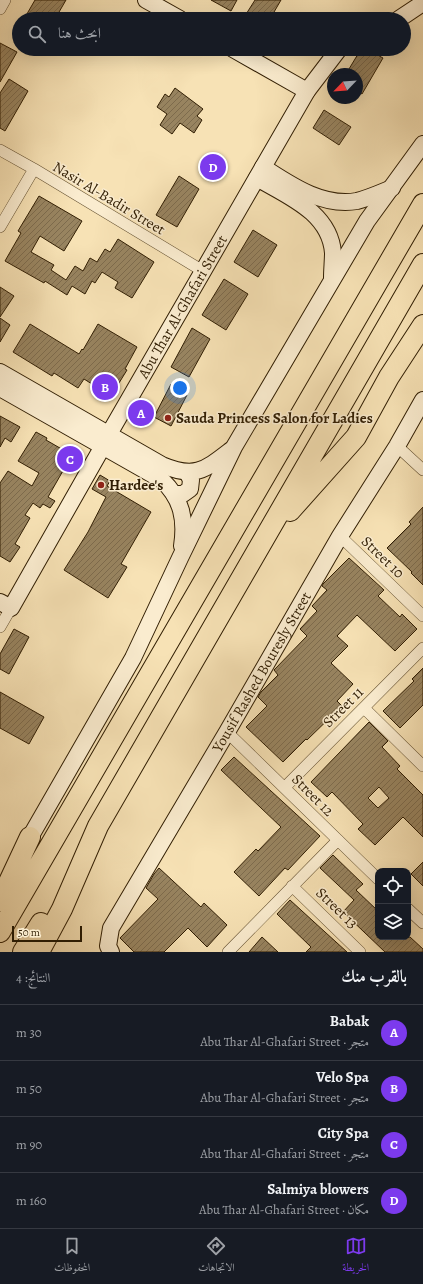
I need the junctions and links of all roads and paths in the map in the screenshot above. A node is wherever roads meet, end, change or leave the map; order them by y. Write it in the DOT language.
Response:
graph roads {
  1 [pos="5,0"];
  2 [pos="146,0"];
  3 [pos="423,3"];
  4 [pos="0,9"];
  5 [pos="167,12"];
  6 [pos="410,12"];
  7 [pos="245,56"];
  8 [pos="334,56"];
  9 [pos="307,91"];
  10 [pos="423,144"];
  11 [pos="0,150"];
  12 [pos="34,169"];
  13 [pos="260,173"];
  14 [pos="392,188"];
  15 [pos="423,204"];
  16 [pos="0,227"];
  17 [pos="423,264"];
  18 [pos="203,271"];
  19 [pos="332,279"];
  20 [pos="423,325"];
  21 [pos="423,352"];
  22 [pos="0,372"];
  23 [pos="389,377"];
  24 [pos="0,388"];
  25 [pos="423,400"];
  26 [pos="106,440"];
  27 [pos="397,446"];
  28 [pos="234,447"];
  29 [pos="423,470"];
  30 [pos="187,472"];
  31 [pos="174,494"];
  32 [pos="340,536"];
  33 [pos="262,542"];
  34 [pos="180,558"];
  35 [pos="5,605"];
  36 [pos="423,616"];
  37 [pos="0,627"];
  38 [pos="423,648"];
  39 [pos="364,708"];
  40 [pos="227,732"];
  41 [pos="423,766"];
  42 [pos="285,787"];
  43 [pos="98,826"];
  44 [pos="30,837"];
  45 [pos="338,840"];
  46 [pos="375,876"];
  47 [pos="292,886"];
  48 [pos="0,889"];
  49 [pos="0,901"];
  50 [pos="411,912"];
  51 [pos="423,922"];
  52 [pos="0,932"];
  53 [pos="110,949"];
  54 [pos="23,952"];
  55 [pos="40,952"];
  56 [pos="228,952"];
  57 [pos="360,952"];
  1 -- 4 [label="street"];
  2 -- 5 [label="street"];
  3 -- 6 [label="street"];
  7 -- 9 [label="street"];
  8 -- 9 [label="street, Abu Thar Al-Ghafari Street"];
  9 -- 13 [label="street, Abu Thar Al-Ghafari Street"];
  10 -- 14 [label="street"];
  11 -- 12 [label="street, Nasir Al-Badir Street"];
  12 -- 16 [label="street"];
  12 -- 18 [label="street, Nasir Al-Badir Street"];
  13 -- 14 [label="street"];
  13 -- 18 [label="street, Abu Thar Al-Ghafari Street"];
  13 -- 19 [label="street"];
  14 -- 19 [label="street"];
  15 -- 52 [label="highway"];
  17 -- 33 [label="highway"];
  18 -- 26 [label="street, Abu Thar Al-Ghafari Street"];
  19 -- 28 [label="street"];
  20 -- 23 [label="highway"];
  21 -- 23 [label="highway"];
  22 -- 26 [label="street"];
  23 -- 33 [label="highway"];
  24 -- 26 [label="street"];
  25 -- 27 [label="street, Yousif Rashed Bouresly Street"];
  26 -- 30 [label="street"];
  26 -- 31 [label="street"];
  26 -- 35 [label="street, Abu Thar Al-Ghafari Street"];
  27 -- 29 [label="street"];
  27 -- 32 [label="street, Yousif Rashed Bouresly Street"];
  28 -- 30 [label="street"];
  28 -- 34 [label="street"];
  30 -- 31 [label="street"];
  31 -- 34 [label="street"];
  32 -- 36 [label="street, Street 10"];
  32 -- 40 [label="street, Yousif Rashed Bouresly Street"];
  33 -- 43 [label="highway"];
  34 -- 44 [label="street"];
  35 -- 37 [label="street, Abu Thar Al-Ghafari Street"];
  38 -- 39 [label="street, Street 11"];
  39 -- 41 [label="street"];
  39 -- 42 [label="street, Street 11"];
  40 -- 42 [label="street, Street 12"];
  40 -- 53 [label="street, Yousif Rashed Bouresly Street"];
  42 -- 45 [label="street, Street 12"];
  43 -- 54 [label="highway"];
  43 -- 55 [label="highway"];
  44 -- 48 [label="street"];
  44 -- 49 [label="highway"];
  45 -- 46 [label="street, Street 12"];
  45 -- 47 [label="street, Street 13"];
  47 -- 56 [label="street, Street 13"];
  47 -- 57 [label="street, Street 13"];
  50 -- 51 [label="street"];
}
